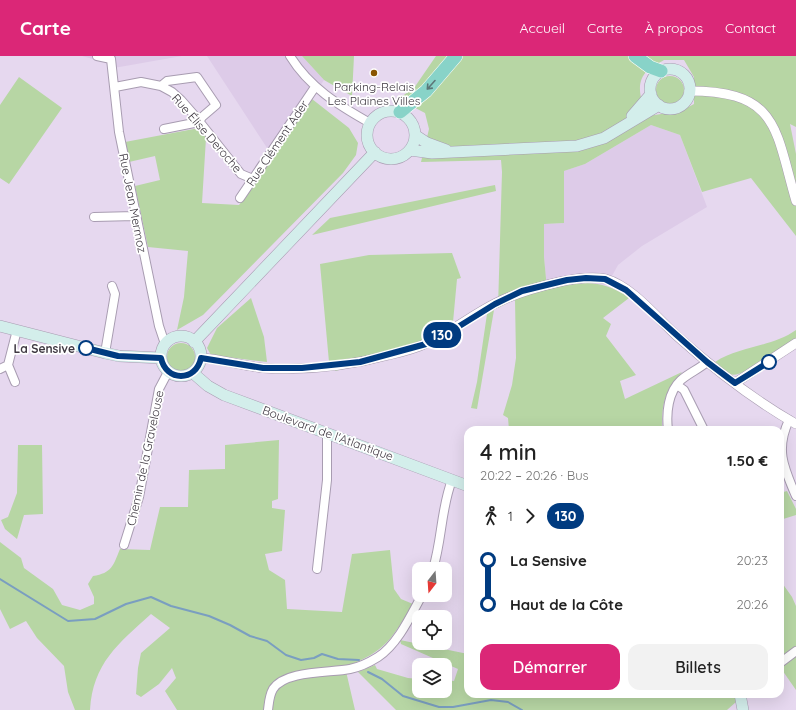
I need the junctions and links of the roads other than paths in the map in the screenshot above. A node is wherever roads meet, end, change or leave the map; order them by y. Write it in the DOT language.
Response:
graph roads {
  1 [pos="98,56"];
  2 [pos="290,56"];
  3 [pos="456,56"];
  4 [pos="635,56"];
  5 [pos="661,71"];
  6 [pos="160,86"];
  7 [pos="115,87"];
  8 [pos="315,87"];
  9 [pos="689,91"];
  10 [pos="650,94"];
  11 [pos="659,106"];
  12 [pos="400,112"];
  13 [pos="199,122"];
  14 [pos="370,123"];
  15 [pos="623,125"];
  16 [pos="164,129"];
  17 [pos="414,135"];
  18 [pos="410,150"];
  19 [pos="375,152"];
  20 [pos="450,152"];
  21 [pos="253,179"];
  22 [pos="240,198"];
  23 [pos="796,201"];
  24 [pos="135,216"];
  25 [pos="94,217"];
  26 [pos="112,286"];
  27 [pos="0,326"];
  28 [pos="17,330"];
  29 [pos="194,342"];
  30 [pos="165,344"];
  31 [pos="796,344"];
  32 [pos="104,353"];
  33 [pos="161,358"];
  34 [pos="201,358"];
  35 [pos="707,362"];
  36 [pos="8,365"];
  37 [pos="0,369"];
  38 [pos="168,372"];
  39 [pos="193,372"];
  40 [pos="15,382"];
  41 [pos="735,383"];
  42 [pos="677,384"];
  43 [pos="793,422"];
  44 [pos="668,426"];
  45 [pos="702,426"];
  46 [pos="327,432"];
  47 [pos="784,438"];
  48 [pos="784,465"];
  49 [pos="452,480"];
  50 [pos="464,484"];
  51 [pos="796,496"];
  52 [pos="124,545"];
  53 [pos="435,562"];
  54 [pos="317,569"];
  55 [pos="418,602"];
  56 [pos="796,651"];
  57 [pos="784,660"];
  58 [pos="741,698"];
  59 [pos="268,710"];
  60 [pos="743,710"];
  1 -- 7 [label="street, Rue Jean Mermoz"];
  2 -- 8 [label="street"];
  3 -- 12 [label="highway, one-way"];
  4 -- 5 [label="highway"];
  5 -- 9 [label="main road"];
  5 -- 10 [label="main road"];
  6 -- 7 [label="street, Rue Élise Deroche"];
  6 -- 13 [label="street, Rue Élise Deroche"];
  6 -- 13 [label="street"];
  7 -- 24 [label="street, Rue Jean Mermoz"];
  8 -- 14 [label="street"];
  8 -- 21 [label="street, Rue Clément Ader"];
  9 -- 11 [label="main road"];
  9 -- 23 [label="street"];
  10 -- 11 [label="main road"];
  10 -- 15 [label="main road"];
  11 -- 15 [label="main road"];
  12 -- 14 [label="main road"];
  12 -- 17 [label="main road"];
  13 -- 16 [label="street"];
  13 -- 21 [label="street, Rue Élise Deroche"];
  14 -- 19 [label="main road"];
  15 -- 20 [label="main road"];
  17 -- 18 [label="main road"];
  17 -- 20 [label="main road"];
  18 -- 19 [label="main road"];
  18 -- 20 [label="main road"];
  19 -- 29 [label="main road"];
  21 -- 22 [label="street, Rue Clément Ader"];
  24 -- 25 [label="street"];
  24 -- 30 [label="street, Rue Jean Mermoz"];
  26 -- 32 [label="street"];
  27 -- 28 [label="main road"];
  28 -- 32 [label="main road"];
  28 -- 36 [label="street"];
  29 -- 30 [label="main road"];
  29 -- 34 [label="main road"];
  30 -- 33 [label="main road"];
  31 -- 41 [label="street"];
  32 -- 33 [label="main road"];
  33 -- 38 [label="main road"];
  34 -- 35 [label="street"];
  34 -- 39 [label="main road"];
  35 -- 41 [label="street"];
  35 -- 42 [label="street"];
  36 -- 37 [label="street"];
  36 -- 40 [label="street"];
  38 -- 39 [label="main road"];
  38 -- 52 [label="street, Chemin de la Gravelouse"];
  39 -- 46 [label="main road, Boulevard de l'Atlantique"];
  41 -- 43 [label="street"];
  42 -- 44 [label="street"];
  42 -- 45 [label="street"];
  43 -- 47 [label="street"];
  46 -- 49 [label="main road, Boulevard de l'Atlantique"];
  46 -- 54 [label="street"];
  48 -- 51 [label="street"];
  49 -- 50 [label="main road, Boulevard de l'Atlantique"];
  49 -- 53 [label="street"];
  55 -- 59 [label="street"];
  56 -- 57 [label="street"];
  58 -- 60 [label="main road"];
}
